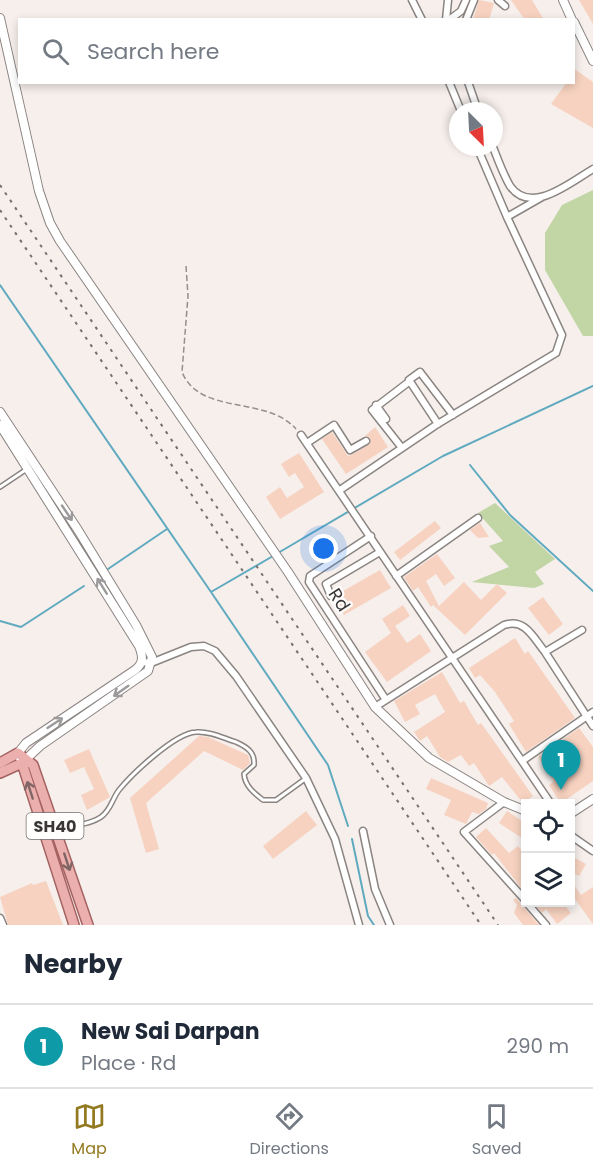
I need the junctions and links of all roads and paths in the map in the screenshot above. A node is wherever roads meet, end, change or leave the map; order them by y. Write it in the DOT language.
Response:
graph roads {
  1 [pos="412,0"];
  2 [pos="448,0"];
  3 [pos="466,0"];
  4 [pos="474,0"];
  5 [pos="498,0"];
  6 [pos="563,0"];
  7 [pos="505,6"];
  8 [pos="0,18"];
  9 [pos="421,18"];
  10 [pos="448,18"];
  11 [pos="451,18"];
  12 [pos="467,18"];
  13 [pos="572,18"];
  14 [pos="575,25"];
  15 [pos="593,61"];
  16 [pos="450,84"];
  17 [pos="469,84"];
  18 [pos="457,102"];
  19 [pos="475,102"];
  20 [pos="481,156"];
  21 [pos="496,156"];
  22 [pos="593,169"];
  23 [pos="542,197"];
  24 [pos="507,217"];
  25 [pos="186,266"];
  26 [pos="410,381"];
  27 [pos="376,405"];
  28 [pos="0,412"];
  29 [pos="453,415"];
  30 [pos="386,419"];
  31 [pos="438,424"];
  32 [pos="0,425"];
  33 [pos="301,435"];
  34 [pos="366,441"];
  35 [pos="307,443"];
  36 [pos="402,448"];
  37 [pos="28,468"];
  38 [pos="0,487"];
  39 [pos="340,490"];
  40 [pos="478,518"];
  41 [pos="371,536"];
  42 [pos="380,552"];
  43 [pos="396,576"];
  44 [pos="331,596"];
  45 [pos="582,630"];
  46 [pos="545,652"];
  47 [pos="452,657"];
  48 [pos="142,662"];
  49 [pos="152,663"];
  50 [pos="386,700"];
  51 [pos="375,707"];
  52 [pos="593,712"];
  53 [pos="587,716"];
  54 [pos="593,726"];
  55 [pos="18,753"];
  56 [pos="25,761"];
  57 [pos="522,761"];
  58 [pos="0,763"];
  59 [pos="0,773"];
  60 [pos="306,778"];
  61 [pos="548,799"];
  62 [pos="593,799"];
  63 [pos="504,802"];
  64 [pos="521,809"];
  65 [pos="575,811"];
  66 [pos="56,828"];
  67 [pos="363,831"];
  68 [pos="575,838"];
  69 [pos="593,850"];
  70 [pos="521,896"];
  71 [pos="530,907"];
  72 [pos="0,918"];
  73 [pos="3,925"];
  74 [pos="74,925"];
  75 [pos="88,925"];
  76 [pos="359,925"];
  77 [pos="390,925"];
  78 [pos="546,925"];
  1 -- 9 [label="street"];
  2 -- 10 [label="street"];
  3 -- 11 [label="street"];
  4 -- 12 [label="street"];
  5 -- 7 [label="street"];
  6 -- 13 [label="street"];
  8 -- 51 [label="street"];
  14 -- 15 [label="street"];
  16 -- 18 [label="street"];
  17 -- 19 [label="street"];
  20 -- 24 [label="street"];
  21 -- 23 [label="street"];
  22 -- 23 [label="street"];
  23 -- 24 [label="street"];
  24 -- 29 [label="street"];
  25 -- 33 [label="path"];
  26 -- 27 [label="street"];
  26 -- 29 [label="street"];
  26 -- 31 [label="street"];
  27 -- 30 [label="street"];
  27 -- 36 [label="street"];
  28 -- 49 [label="street, one-way"];
  29 -- 31 [label="street"];
  31 -- 36 [label="street"];
  32 -- 37 [label="street"];
  33 -- 35 [label="street"];
  34 -- 35 [label="street"];
  35 -- 39 [label="street"];
  36 -- 39 [label="street"];
  37 -- 38 [label="lane"];
  48 -- 37 [label="street, one-way"];
  39 -- 41 [label="street"];
  40 -- 43 [label="street"];
  41 -- 42 [label="street"];
  41 -- 50 [label="street, Rd"];
  42 -- 43 [label="street"];
  42 -- 44 [label="street"];
  43 -- 47 [label="street"];
  45 -- 46 [label="street"];
  46 -- 47 [label="street"];
  46 -- 53 [label="street"];
  47 -- 50 [label="street"];
  47 -- 57 [label="street"];
  48 -- 49 [label="street"];
  55 -- 48 [label="street, one-way"];
  49 -- 56 [label="street, one-way"];
  49 -- 60 [label="street"];
  50 -- 51 [label="street"];
  51 -- 63 [label="street"];
  52 -- 53 [label="street"];
  53 -- 54 [label="street"];
  53 -- 57 [label="street"];
  55 -- 56 [label="main road"];
  55 -- 58 [label="main road"];
  56 -- 59 [label="main road"];
  56 -- 66 [label="main road, SH40"];
  74 -- 56 [label="main road, SH40, one-way"];
  57 -- 61 [label="street"];
  60 -- 66 [label="lane"];
  60 -- 76 [label="street"];
  62 -- 65 [label="street"];
  63 -- 64 [label="street"];
  63 -- 70 [label="street"];
  66 -- 75 [label="main road, SH40, one-way"];
  67 -- 77 [label="street"];
  68 -- 69 [label="street"];
  71 -- 78 [label="street"];
  72 -- 73 [label="street"];
}
